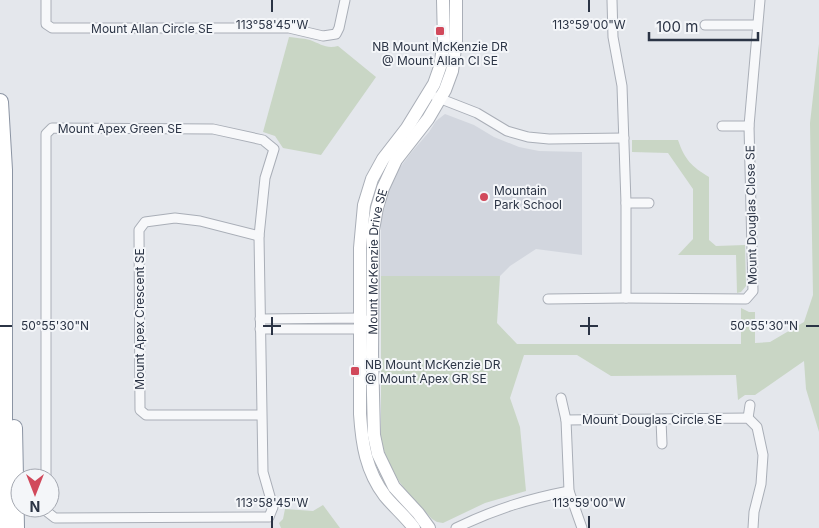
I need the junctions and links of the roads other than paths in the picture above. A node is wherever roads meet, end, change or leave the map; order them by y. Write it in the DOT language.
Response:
graph roads {
  1 [pos="46,0"];
  2 [pos="345,0"];
  3 [pos="444,0"];
  4 [pos="456,0"];
  5 [pos="612,0"];
  6 [pos="760,0"];
  7 [pos="705,25"];
  8 [pos="757,25"];
  9 [pos="435,96"];
  10 [pos="0,102"];
  11 [pos="722,126"];
  12 [pos="749,126"];
  13 [pos="624,138"];
  14 [pos="626,203"];
  15 [pos="649,203"];
  16 [pos="259,236"];
  17 [pos="626,298"];
  18 [pos="548,299"];
  19 [pos="4,314"];
  20 [pos="260,318"];
  21 [pos="360,323"];
  22 [pos="372,324"];
  23 [pos="260,330"];
  24 [pos="561,398"];
  25 [pos="750,405"];
  26 [pos="261,415"];
  27 [pos="748,418"];
  28 [pos="566,420"];
  29 [pos="661,420"];
  30 [pos="662,444"];
  31 [pos="46,468"];
  32 [pos="569,490"];
  33 [pos="60,518"];
  34 [pos="4,528"];
  35 [pos="16,528"];
  36 [pos="414,528"];
  37 [pos="429,528"];
  38 [pos="456,528"];
  39 [pos="582,528"];
  40 [pos="753,528"];
  1 -- 2 [label="street, Mount Allan Circle SE"];
  3 -- 9 [label="street, Mount McKenzie Drive SE"];
  4 -- 9 [label="street, Mount McKenzie Drive SE"];
  5 -- 13 [label="street"];
  6 -- 8 [label="street, Mount Douglas Close SE"];
  7 -- 8 [label="street"];
  8 -- 12 [label="street, Mount Douglas Close SE"];
  9 -- 13 [label="street"];
  9 -- 21 [label="street, Mount McKenzie Drive SE"];
  9 -- 22 [label="street, Mount McKenzie Drive SE"];
  10 -- 19 [label="highway"];
  11 -- 12 [label="street"];
  12 -- 17 [label="street, Mount Douglas Close SE"];
  13 -- 14 [label="street"];
  14 -- 15 [label="street"];
  14 -- 17 [label="street"];
  16 -- 20 [label="street, Mount Apex Green SE"];
  16 -- 26 [label="street, Mount Apex Crescent SE"];
  16 -- 31 [label="street, Mount Apex Green SE"];
  17 -- 18 [label="street, Mount Douglas Close SE"];
  19 -- 34 [label="highway"];
  19 -- 35 [label="highway"];
  20 -- 21 [label="street"];
  20 -- 23 [label="street, Mount Apex Green SE"];
  21 -- 22 [label="street"];
  21 -- 23 [label="street"];
  21 -- 36 [label="street, Mount McKenzie Drive SE"];
  22 -- 37 [label="street, Mount McKenzie Drive SE"];
  23 -- 26 [label="street, Mount Apex Green SE"];
  24 -- 28 [label="street"];
  25 -- 27 [label="street"];
  26 -- 33 [label="street, Mount Apex Green SE"];
  27 -- 29 [label="street, Mount Douglas Circle SE"];
  27 -- 40 [label="street"];
  28 -- 29 [label="street, Mount Douglas Circle SE"];
  28 -- 32 [label="street, Mount Douglas Circle SE"];
  29 -- 30 [label="street"];
  32 -- 38 [label="street"];
  32 -- 39 [label="street, Mount Douglas Circle SE"];
}
